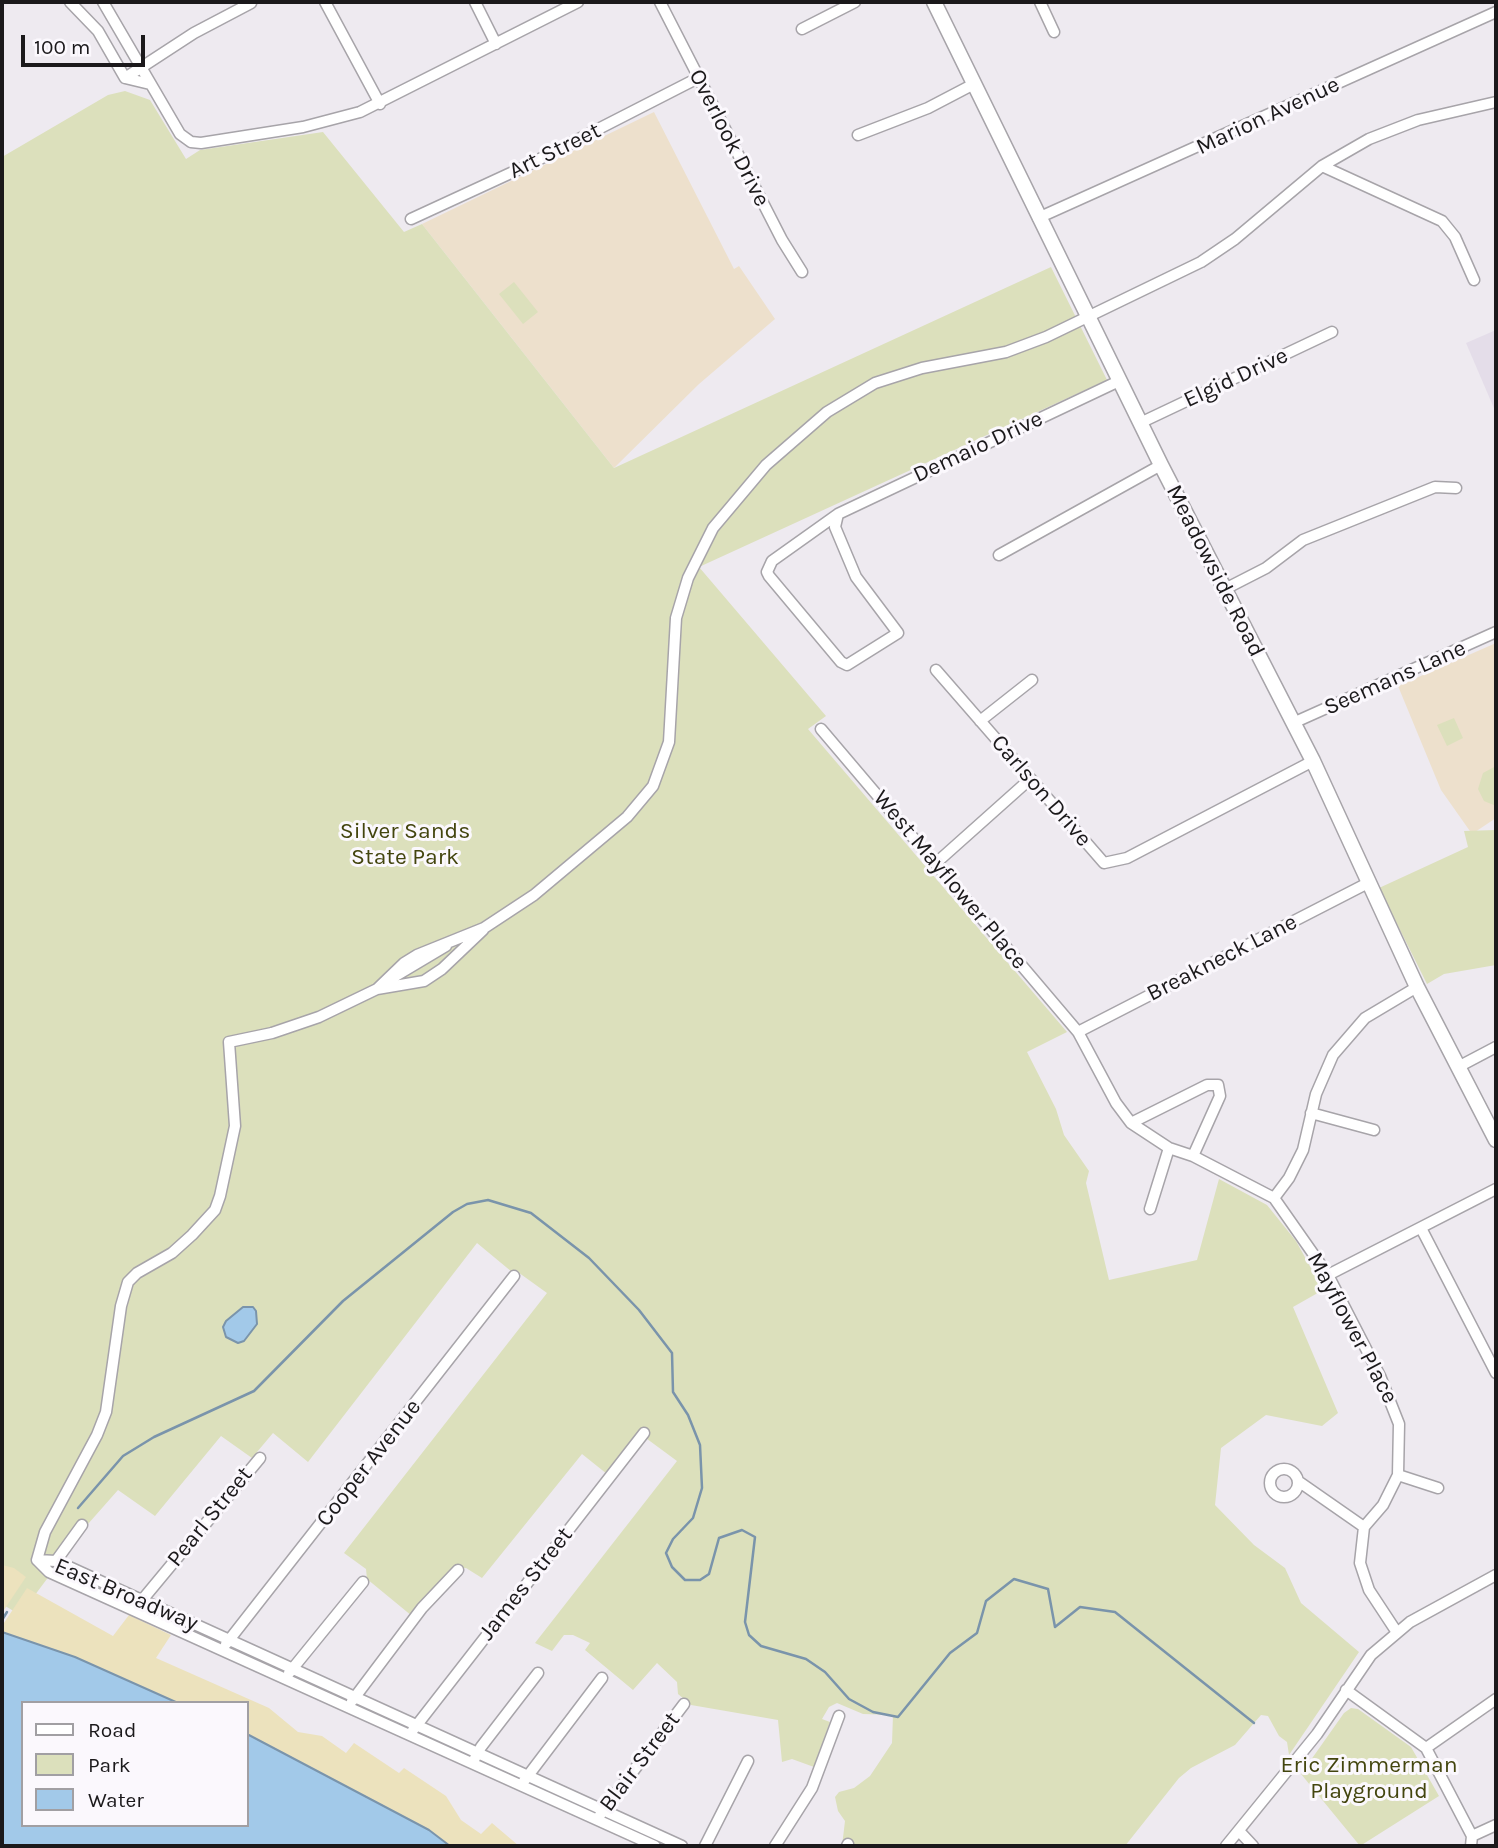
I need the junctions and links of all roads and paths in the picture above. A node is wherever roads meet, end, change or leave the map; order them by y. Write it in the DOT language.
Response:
graph roads {
  1 [pos="71,2"];
  2 [pos="103,2"];
  3 [pos="325,2"];
  4 [pos="475,2"];
  5 [pos="578,2"];
  6 [pos="660,2"];
  7 [pos="855,2"];
  8 [pos="934,2"];
  9 [pos="1040,2"];
  10 [pos="251,3"];
  11 [pos="1496,12"];
  12 [pos="802,29"];
  13 [pos="1054,32"];
  14 [pos="496,44"];
  15 [pos="142,68"];
  16 [pos="125,78"];
  17 [pos="698,78"];
  18 [pos="149,83"];
  19 [pos="972,85"];
  20 [pos="1496,103"];
  21 [pos="380,104"];
  22 [pos="858,135"];
  23 [pos="1322,166"];
  24 [pos="1038,218"];
  25 [pos="411,219"];
  26 [pos="802,272"];
  27 [pos="1474,280"];
  28 [pos="1088,318"];
  29 [pos="1332,332"];
  30 [pos="1119,380"];
  31 [pos="1140,423"];
  32 [pos="1161,466"];
  33 [pos="1456,488"];
  34 [pos="838,514"];
  35 [pos="999,555"];
  36 [pos="1225,589"];
  37 [pos="1496,632"];
  38 [pos="936,670"];
  39 [pos="1032,680"];
  40 [pos="980,721"];
  41 [pos="1293,723"];
  42 [pos="821,729"];
  43 [pos="1312,761"];
  44 [pos="1029,780"];
  45 [pos="936,863"];
  46 [pos="1366,884"];
  47 [pos="484,928"];
  48 [pos="1417,987"];
  49 [pos="377,989"];
  50 [pos="1078,1031"];
  51 [pos="1496,1048"];
  52 [pos="1458,1067"];
  53 [pos="1311,1113"];
  54 [pos="1132,1123"];
  55 [pos="1374,1130"];
  56 [pos="1496,1140"];
  57 [pos="1169,1148"];
  58 [pos="1193,1156"];
  59 [pos="1496,1189"];
  60 [pos="1274,1198"];
  61 [pos="1150,1209"];
  62 [pos="1422,1230"];
  63 [pos="1328,1275"];
  64 [pos="514,1276"];
  65 [pos="1496,1373"];
  66 [pos="644,1433"];
  67 [pos="260,1458"];
  68 [pos="1398,1475"];
  69 [pos="1298,1481"];
  70 [pos="1438,1488"];
  71 [pos="82,1525"];
  72 [pos="1364,1527"];
  73 [pos="37,1559"];
  74 [pos="56,1561"];
  75 [pos="458,1570"];
  76 [pos="1496,1575"];
  77 [pos="363,1582"];
  78 [pos="142,1601"];
  79 [pos="135,1610"];
  80 [pos="1396,1631"];
  81 [pos="226,1645"];
  82 [pos="538,1673"];
  83 [pos="288,1674"];
  84 [pos="601,1678"];
  85 [pos="1346,1690"];
  86 [pos="1496,1699"];
  87 [pos="351,1702"];
  88 [pos="684,1704"];
  89 [pos="839,1716"];
  90 [pos="412,1730"];
  91 [pos="1426,1748"];
  92 [pos="475,1759"];
  93 [pos="748,1761"];
  94 [pos="524,1781"];
  95 [pos="600,1815"];
  96 [pos="1496,1825"];
  97 [pos="1239,1831"];
  98 [pos="1472,1841"];
  99 [pos="655,1846"];
  100 [pos="682,1846"];
  101 [pos="705,1846"];
  102 [pos="775,1846"];
  103 [pos="1226,1846"];
  104 [pos="1253,1846"];
  1 -- 16 [label="street"];
  2 -- 15 [label="street"];
  3 -- 21 [label="street"];
  4 -- 14 [label="street"];
  5 -- 14 [label="street"];
  6 -- 17 [label="street, Overlook Drive"];
  7 -- 12 [label="street"];
  8 -- 19 [label="main road, Meadowside Road"];
  9 -- 13 [label="street"];
  10 -- 15 [label="street"];
  11 -- 24 [label="street, Marion Avenue"];
  14 -- 21 [label="street"];
  15 -- 16 [label="street"];
  15 -- 18 [label="street"];
  16 -- 18 [label="street"];
  17 -- 25 [label="street, Art Street"];
  17 -- 26 [label="street, Overlook Drive"];
  18 -- 21 [label="street"];
  19 -- 22 [label="street"];
  19 -- 24 [label="main road, Meadowside Road"];
  20 -- 23 [label="street"];
  23 -- 27 [label="street"];
  23 -- 28 [label="street"];
  24 -- 28 [label="main road, Meadowside Road"];
  28 -- 30 [label="main road, Meadowside Road"];
  28 -- 47 [label="street"];
  29 -- 31 [label="street, Elgid Drive"];
  30 -- 31 [label="main road, Meadowside Road"];
  30 -- 34 [label="street, Demaio Drive"];
  31 -- 32 [label="main road, Meadowside Road"];
  32 -- 35 [label="street"];
  32 -- 36 [label="main road, Meadowside Road"];
  33 -- 36 [label="street"];
  34 -- 34 [label="street, Demaio Drive"];
  36 -- 41 [label="main road, Meadowside Road"];
  37 -- 41 [label="street, Seemans Lane"];
  38 -- 40 [label="street, Carlson Drive"];
  39 -- 40 [label="street"];
  40 -- 44 [label="street, Carlson Drive"];
  41 -- 43 [label="main road, Meadowside Road"];
  42 -- 45 [label="street, West Mayflower Place"];
  43 -- 44 [label="street, Carlson Drive"];
  43 -- 46 [label="main road, Meadowside Road"];
  44 -- 45 [label="street"];
  45 -- 50 [label="street, West Mayflower Place"];
  46 -- 48 [label="main road, Meadowside Road"];
  46 -- 50 [label="street, Breakneck Lane"];
  47 -- 49 [label="street"];
  47 -- 49 [label="street"];
  48 -- 52 [label="main road, Meadowside Road"];
  48 -- 53 [label="street"];
  49 -- 73 [label="street"];
  50 -- 54 [label="street, Mayflower Place"];
  51 -- 52 [label="street"];
  52 -- 56 [label="main road, Meadowside Road"];
  53 -- 55 [label="street"];
  53 -- 60 [label="street"];
  54 -- 57 [label="street, Mayflower Place"];
  54 -- 58 [label="street"];
  57 -- 58 [label="street, Mayflower Place"];
  57 -- 61 [label="street"];
  58 -- 60 [label="street, Mayflower Place"];
  59 -- 62 [label="street"];
  60 -- 63 [label="street, Mayflower Place"];
  62 -- 63 [label="street"];
  62 -- 65 [label="street"];
  63 -- 68 [label="street, Mayflower Place"];
  64 -- 81 [label="street, Cooper Avenue"];
  66 -- 90 [label="street, James Street"];
  67 -- 78 [label="street, Pearl Street"];
  68 -- 70 [label="street"];
  68 -- 72 [label="street, Mayflower Place"];
  69 -- 72 [label="street"];
  71 -- 74 [label="street"];
  72 -- 80 [label="street"];
  73 -- 74 [label="street, East Broadway"];
  73 -- 79 [label="street, East Broadway"];
  74 -- 78 [label="street, East Broadway"];
  75 -- 87 [label="street"];
  76 -- 80 [label="street"];
  77 -- 83 [label="street"];
  78 -- 79 [label="street, Pearl Street"];
  78 -- 81 [label="street, East Broadway"];
  79 -- 81 [label="street, East Broadway"];
  80 -- 85 [label="street"];
  81 -- 83 [label="street, East Broadway"];
  82 -- 92 [label="street"];
  83 -- 87 [label="street, East Broadway"];
  84 -- 94 [label="street"];
  85 -- 91 [label="street"];
  85 -- 97 [label="street"];
  86 -- 91 [label="street"];
  87 -- 90 [label="street, East Broadway"];
  88 -- 95 [label="street, Blair Street"];
  89 -- 102 [label="street"];
  90 -- 92 [label="street, East Broadway"];
  91 -- 98 [label="street"];
  92 -- 94 [label="street, East Broadway"];
  93 -- 101 [label="street"];
  94 -- 95 [label="street, East Broadway"];
  95 -- 99 [label="street, East Broadway"];
  95 -- 100 [label="street, East Broadway"];
  96 -- 98 [label="street"];
  97 -- 103 [label="street"];
  97 -- 104 [label="street"];
}
